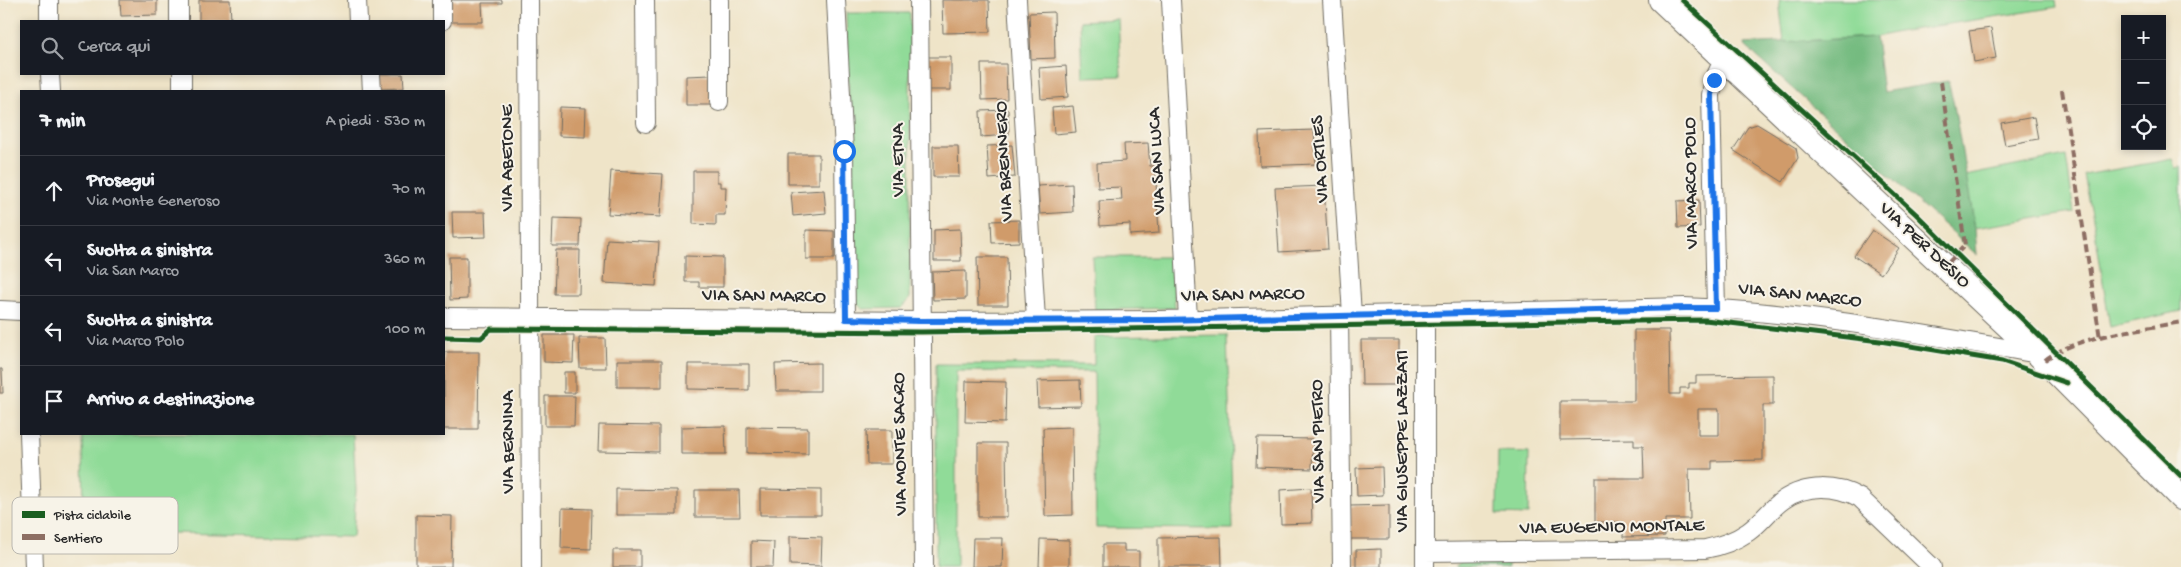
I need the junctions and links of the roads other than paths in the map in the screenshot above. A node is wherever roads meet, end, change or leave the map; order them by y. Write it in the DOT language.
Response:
graph roads {
  1 [pos="49,0"];
  2 [pos="178,0"];
  3 [pos="357,0"];
  4 [pos="442,0"];
  5 [pos="529,0"];
  6 [pos="645,0"];
  7 [pos="719,0"];
  8 [pos="836,0"];
  9 [pos="919,0"];
  10 [pos="1017,0"];
  11 [pos="1171,0"];
  12 [pos="1332,0"];
  13 [pos="1661,0"];
  14 [pos="49,20"];
  15 [pos="180,20"];
  16 [pos="358,20"];
  17 [pos="442,20"];
  18 [pos="1724,58"];
  19 [pos="50,75"];
  20 [pos="182,75"];
  21 [pos="371,75"];
  22 [pos="51,90"];
  23 [pos="182,90"];
  24 [pos="372,90"];
  25 [pos="719,102"];
  26 [pos="646,123"];
  27 [pos="1716,308"];
  28 [pos="0,310"];
  29 [pos="20,311"];
  30 [pos="1424,314"];
  31 [pos="1346,315"];
  32 [pos="530,316"];
  33 [pos="445,317"];
  34 [pos="846,319"];
  35 [pos="1188,319"];
  36 [pos="1036,320"];
  37 [pos="920,321"];
  38 [pos="2039,354"];
  39 [pos="29,435"];
  40 [pos="31,497"];
  41 [pos="2181,498"];
  42 [pos="34,554"];
  43 [pos="1425,560"];
  44 [pos="34,567"];
  45 [pos="530,567"];
  46 [pos="924,567"];
  47 [pos="1342,567"];
  48 [pos="1932,567"];
  1 -- 14 [label="street"];
  2 -- 15 [label="street"];
  3 -- 16 [label="street"];
  4 -- 17 [label="street"];
  5 -- 32 [label="street, VIA ABETONE"];
  6 -- 26 [label="street"];
  7 -- 25 [label="street"];
  8 -- 34 [label="street"];
  9 -- 37 [label="street, VIA ETNA"];
  10 -- 36 [label="street, VIA BRENNERO"];
  11 -- 35 [label="street, VIA SAN LUCA"];
  12 -- 31 [label="street, VIA ORTLES"];
  13 -- 18 [label="street, VIA PER DESIO"];
  18 -- 27 [label="street, VIA MARCO POLO"];
  18 -- 38 [label="street, VIA PER DESIO"];
  19 -- 22 [label="street"];
  20 -- 23 [label="street"];
  21 -- 24 [label="street"];
  27 -- 30 [label="street, VIA SAN MARCO"];
  27 -- 38 [label="street, VIA SAN MARCO"];
  28 -- 29 [label="street"];
  30 -- 31 [label="street, VIA SAN MARCO"];
  30 -- 43 [label="street, VIA GIUSEPPE LAZZATI"];
  31 -- 35 [label="street, VIA SAN MARCO"];
  31 -- 47 [label="street, VIA SAN PIETRO"];
  32 -- 33 [label="street, VIA SAN MARCO"];
  32 -- 34 [label="street, VIA SAN MARCO"];
  32 -- 45 [label="street, VIA BERNINA"];
  34 -- 37 [label="street, VIA SAN MARCO"];
  35 -- 36 [label="street, VIA SAN MARCO"];
  36 -- 37 [label="street, VIA SAN MARCO"];
  37 -- 46 [label="street, VIA MONTE SACRO"];
  38 -- 41 [label="street, VIA PER DESIO"];
  39 -- 40 [label="street"];
  42 -- 44 [label="street"];
  43 -- 48 [label="street, VIA EUGENIO MONTALE"];
}
